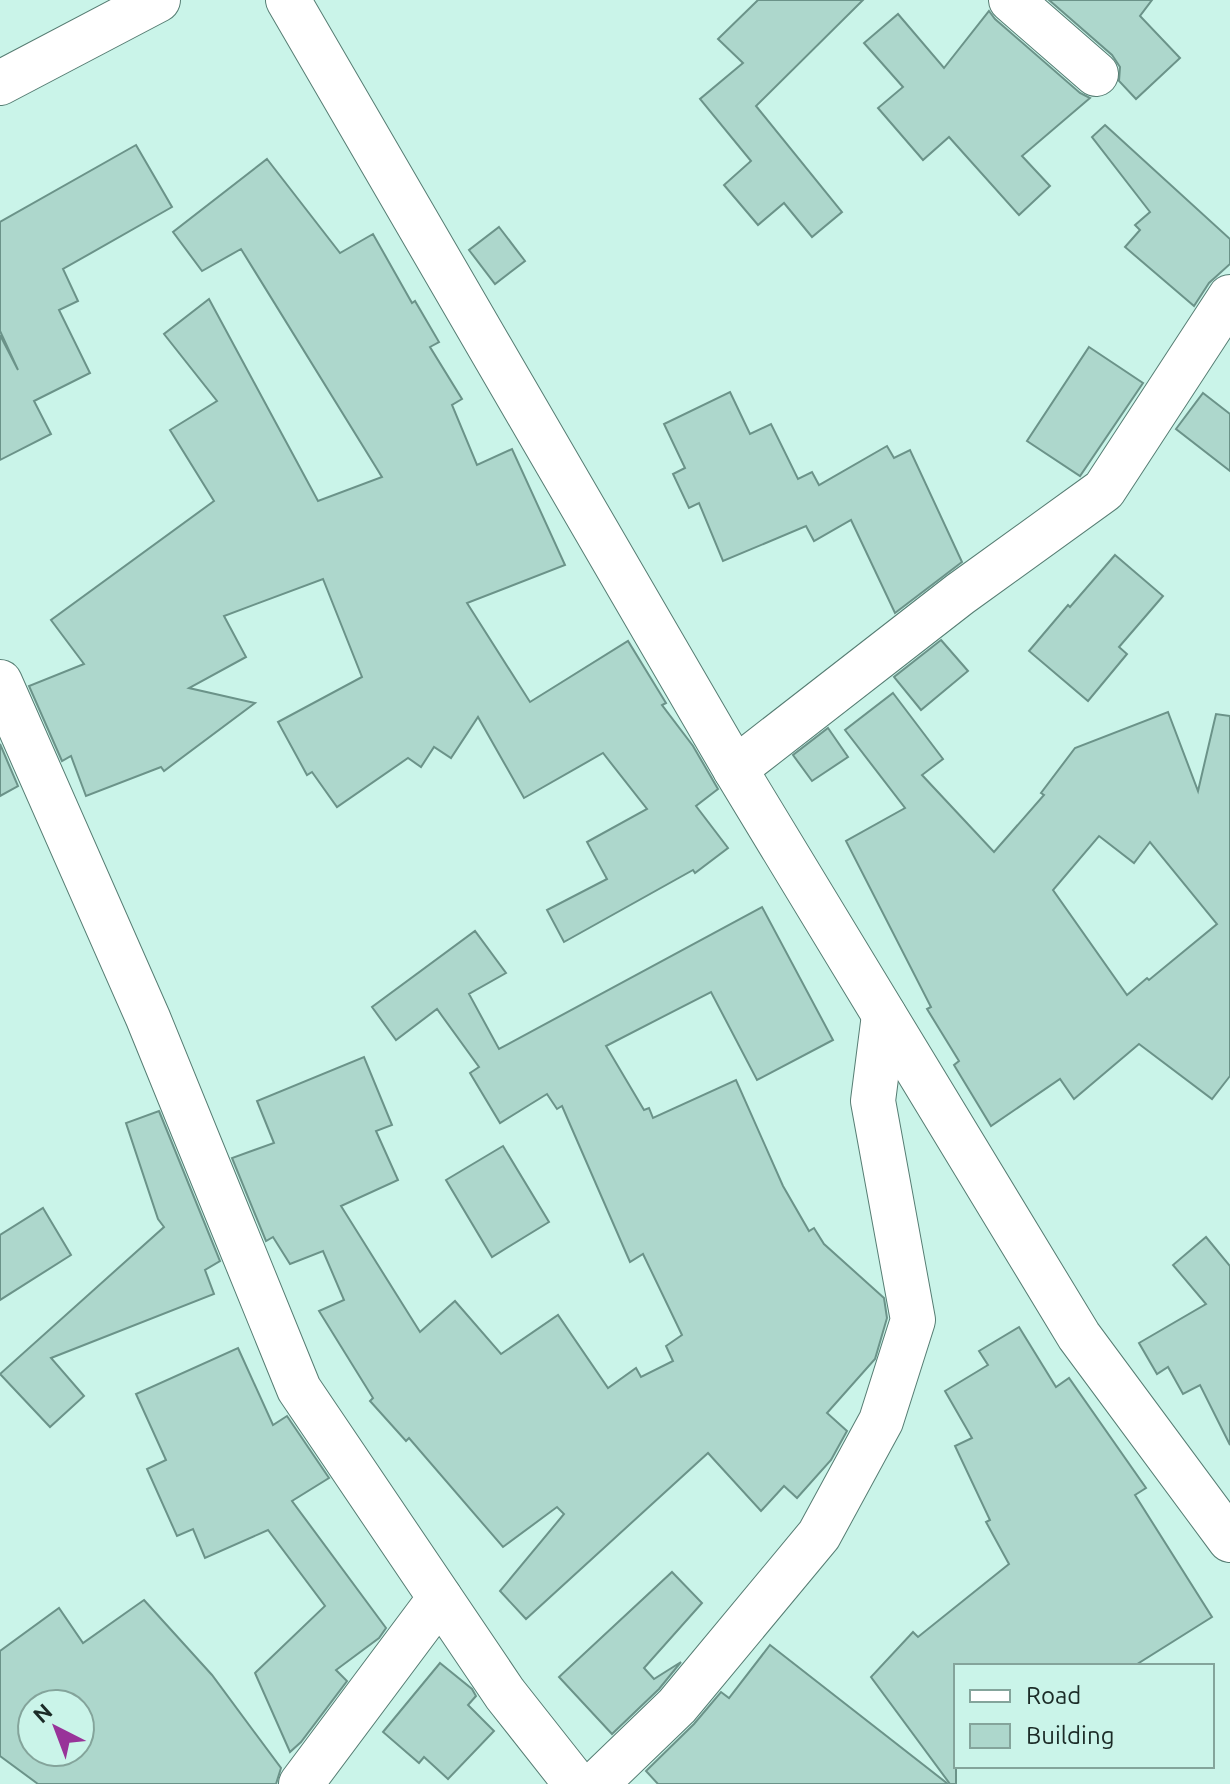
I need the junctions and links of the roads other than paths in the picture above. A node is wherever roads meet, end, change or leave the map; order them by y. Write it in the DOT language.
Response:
graph roads {
  1 [pos="158,0"];
  2 [pos="288,0"];
  3 [pos="1011,0"];
  4 [pos="1096,74"];
  5 [pos="0,83"];
  6 [pos="1230,297"];
  7 [pos="0,682"];
  8 [pos="735,769"];
  9 [pos="884,1015"];
  10 [pos="1230,1540"];
  11 [pos="440,1598"];
  12 [pos="301,1784"];
  13 [pos="576,1784"];
  14 [pos="596,1784"];
  1 -- 5 [label="street"];
  2 -- 8 [label="street"];
  3 -- 4 [label="street"];
  6 -- 8 [label="street"];
  7 -- 11 [label="street"];
  8 -- 9 [label="street"];
  9 -- 10 [label="street"];
  9 -- 14 [label="street"];
  11 -- 12 [label="street"];
  11 -- 13 [label="street"];
}
